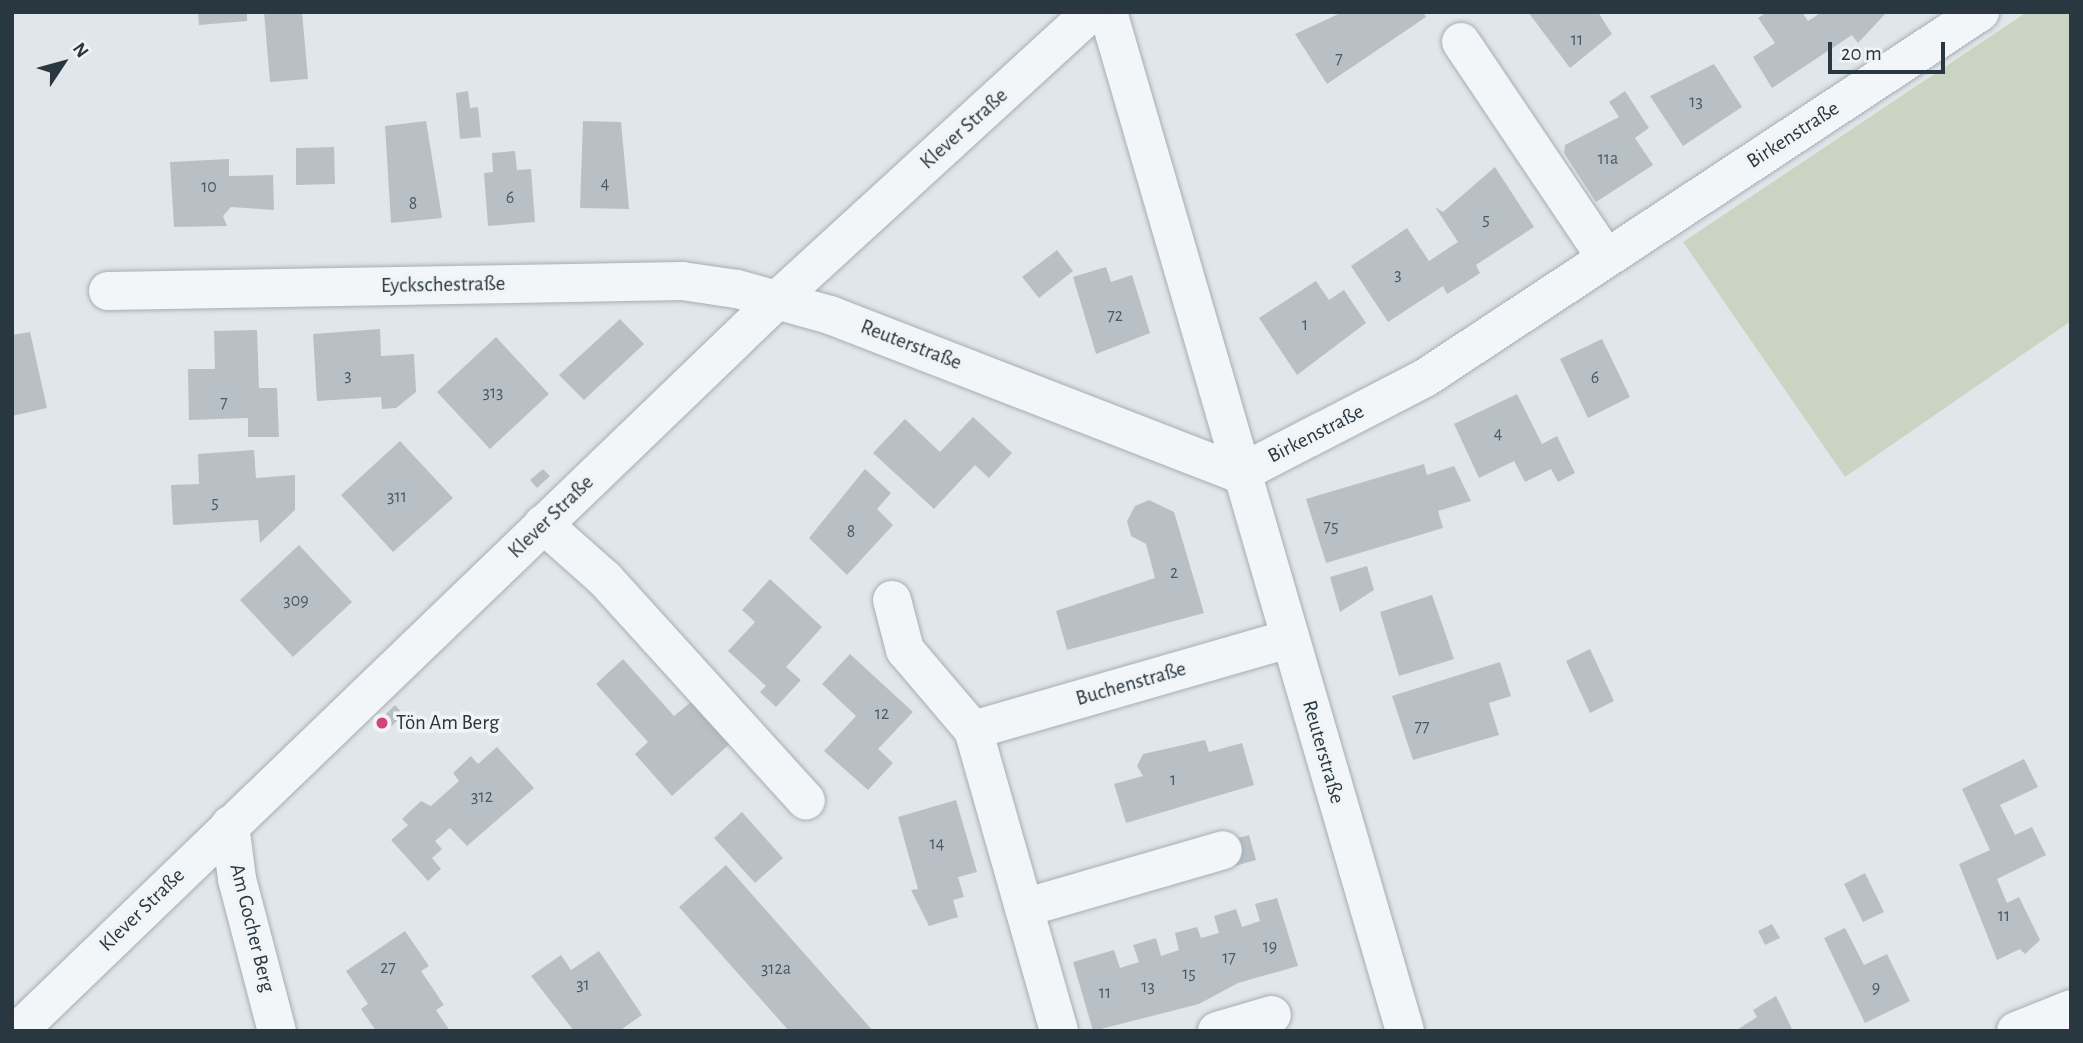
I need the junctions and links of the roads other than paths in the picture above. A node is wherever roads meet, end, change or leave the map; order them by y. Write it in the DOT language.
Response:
graph roads {
  1 [pos="1091,12"];
  2 [pos="1108,12"];
  3 [pos="1980,12"];
  4 [pos="1461,42"];
  5 [pos="1606,258"];
  6 [pos="108,290"];
  7 [pos="776,301"];
  8 [pos="1239,474"];
  9 [pos="543,524"];
  10 [pos="892,600"];
  11 [pos="1289,639"];
  12 [pos="972,730"];
  13 [pos="806,801"];
  14 [pos="230,825"];
  15 [pos="1223,850"];
  16 [pos="1024,908"];
  17 [pos="2071,1009"];
  18 [pos="1272,1015"];
  19 [pos="18,1031"];
  20 [pos="277,1031"];
  21 [pos="1059,1031"];
  22 [pos="1217,1031"];
  23 [pos="1405,1031"];
  24 [pos="2016,1031"];
  1 -- 7 [label="street, Klever Straße"];
  2 -- 8 [label="street, Reuterstraße"];
  3 -- 5 [label="street, Birkenstraße"];
  4 -- 5 [label="street"];
  5 -- 8 [label="street, Birkenstraße"];
  6 -- 7 [label="street, Eyckschestraße"];
  7 -- 8 [label="street, Reuterstraße"];
  7 -- 9 [label="street, Klever Straße"];
  8 -- 11 [label="street, Reuterstraße"];
  9 -- 13 [label="street"];
  9 -- 14 [label="street, Klever Straße"];
  10 -- 12 [label="street"];
  11 -- 12 [label="street, Buchenstraße"];
  11 -- 23 [label="street, Reuterstraße"];
  12 -- 16 [label="street"];
  14 -- 19 [label="street, Klever Straße"];
  14 -- 20 [label="street, Am Gocher Berg"];
  15 -- 16 [label="street"];
  16 -- 21 [label="street"];
  17 -- 24 [label="street"];
  18 -- 22 [label="street"];
}
